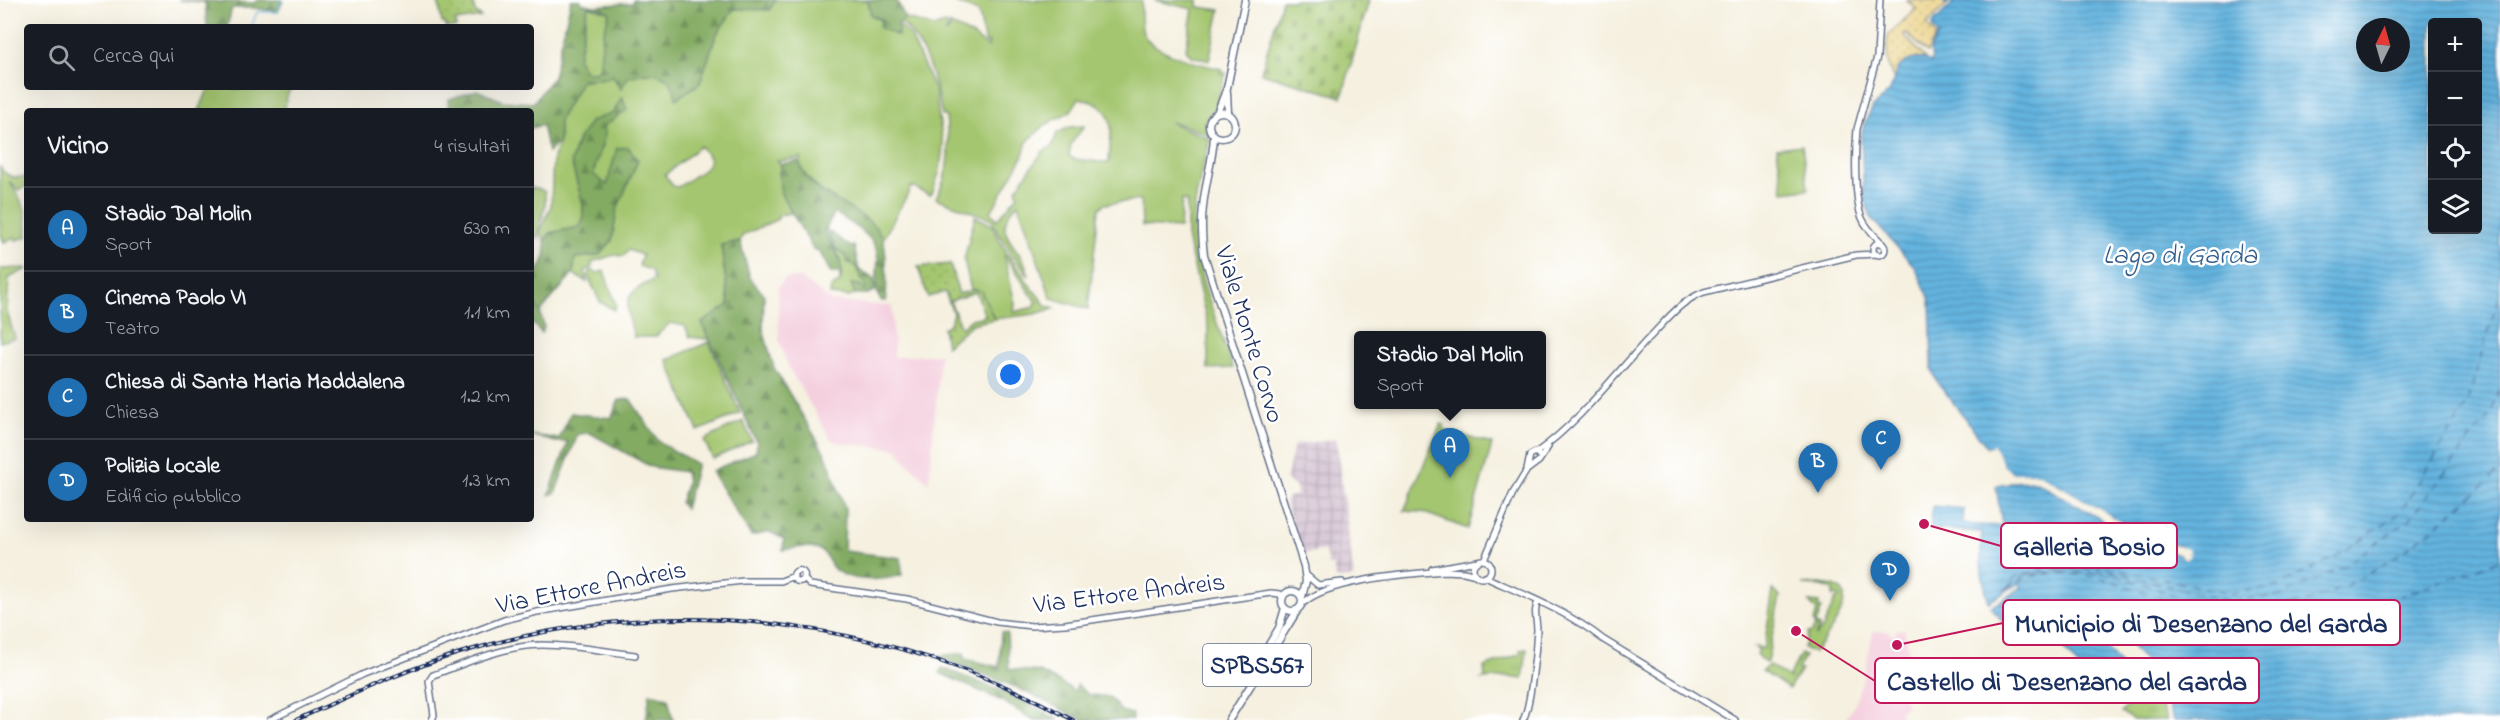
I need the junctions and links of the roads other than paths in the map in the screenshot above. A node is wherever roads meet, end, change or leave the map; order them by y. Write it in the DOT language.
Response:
graph roads {
  1 [pos="1245,0"];
  2 [pos="1880,1"];
  3 [pos="1227,88"];
  4 [pos="1217,113"];
  5 [pos="1228,113"];
  6 [pos="1217,137"];
  7 [pos="1872,233"];
  8 [pos="1882,243"];
  9 [pos="1873,247"];
  10 [pos="1865,253"];
  11 [pos="1876,254"];
  12 [pos="1550,443"];
  13 [pos="1537,452"];
  14 [pos="1529,458"];
  15 [pos="1539,461"];
  16 [pos="1527,470"];
  17 [pos="1300,559"];
  18 [pos="1481,561"];
  19 [pos="1491,569"];
  20 [pos="1305,574"];
  21 [pos="1476,575"];
  22 [pos="1485,577"];
  23 [pos="1332,583"];
  24 [pos="1500,584"];
  25 [pos="1294,591"];
  26 [pos="1283,597"];
  27 [pos="1302,600"];
  28 [pos="1538,602"];
  29 [pos="1285,608"];
  30 [pos="1297,611"];
  31 [pos="635,655"];
  32 [pos="270,720"];
  33 [pos="432,720"];
  34 [pos="1227,720"];
  35 [pos="1523,720"];
  36 [pos="1735,720"];
  1 -- 3 [label="main road"];
  2 -- 7 [label="street"];
  3 -- 4 [label="main road"];
  3 -- 5 [label="main road"];
  4 -- 5 [label="main road"];
  4 -- 6 [label="main road"];
  5 -- 6 [label="main road"];
  6 -- 17 [label="main road, Viale Monte Corvo"];
  7 -- 8 [label="street"];
  7 -- 9 [label="street"];
  8 -- 9 [label="street"];
  8 -- 11 [label="street"];
  9 -- 10 [label="street"];
  9 -- 11 [label="street"];
  10 -- 11 [label="street"];
  10 -- 12 [label="street"];
  12 -- 13 [label="street"];
  12 -- 15 [label="street"];
  13 -- 14 [label="street"];
  13 -- 15 [label="street"];
  14 -- 15 [label="street"];
  14 -- 16 [label="street"];
  15 -- 16 [label="street"];
  16 -- 18 [label="street"];
  17 -- 20 [label="main road, Viale Monte Corvo"];
  17 -- 25 [label="main road"];
  18 -- 19 [label="street"];
  18 -- 21 [label="street"];
  18 -- 23 [label="street"];
  19 -- 22 [label="street"];
  19 -- 24 [label="street"];
  20 -- 23 [label="street"];
  20 -- 27 [label="main road"];
  21 -- 22 [label="street"];
  21 -- 27 [label="street"];
  22 -- 24 [label="street"];
  23 -- 27 [label="street"];
  24 -- 28 [label="street"];
  25 -- 26 [label="main road"];
  25 -- 27 [label="main road"];
  26 -- 29 [label="main road"];
  26 -- 32 [label="street, Via Ettore Andreis"];
  27 -- 30 [label="main road"];
  28 -- 35 [label="street"];
  28 -- 36 [label="street"];
  29 -- 30 [label="main road"];
  29 -- 34 [label="main road, SPBS567"];
  30 -- 34 [label="main road, SPBS567"];
  31 -- 33 [label="street"];
}
